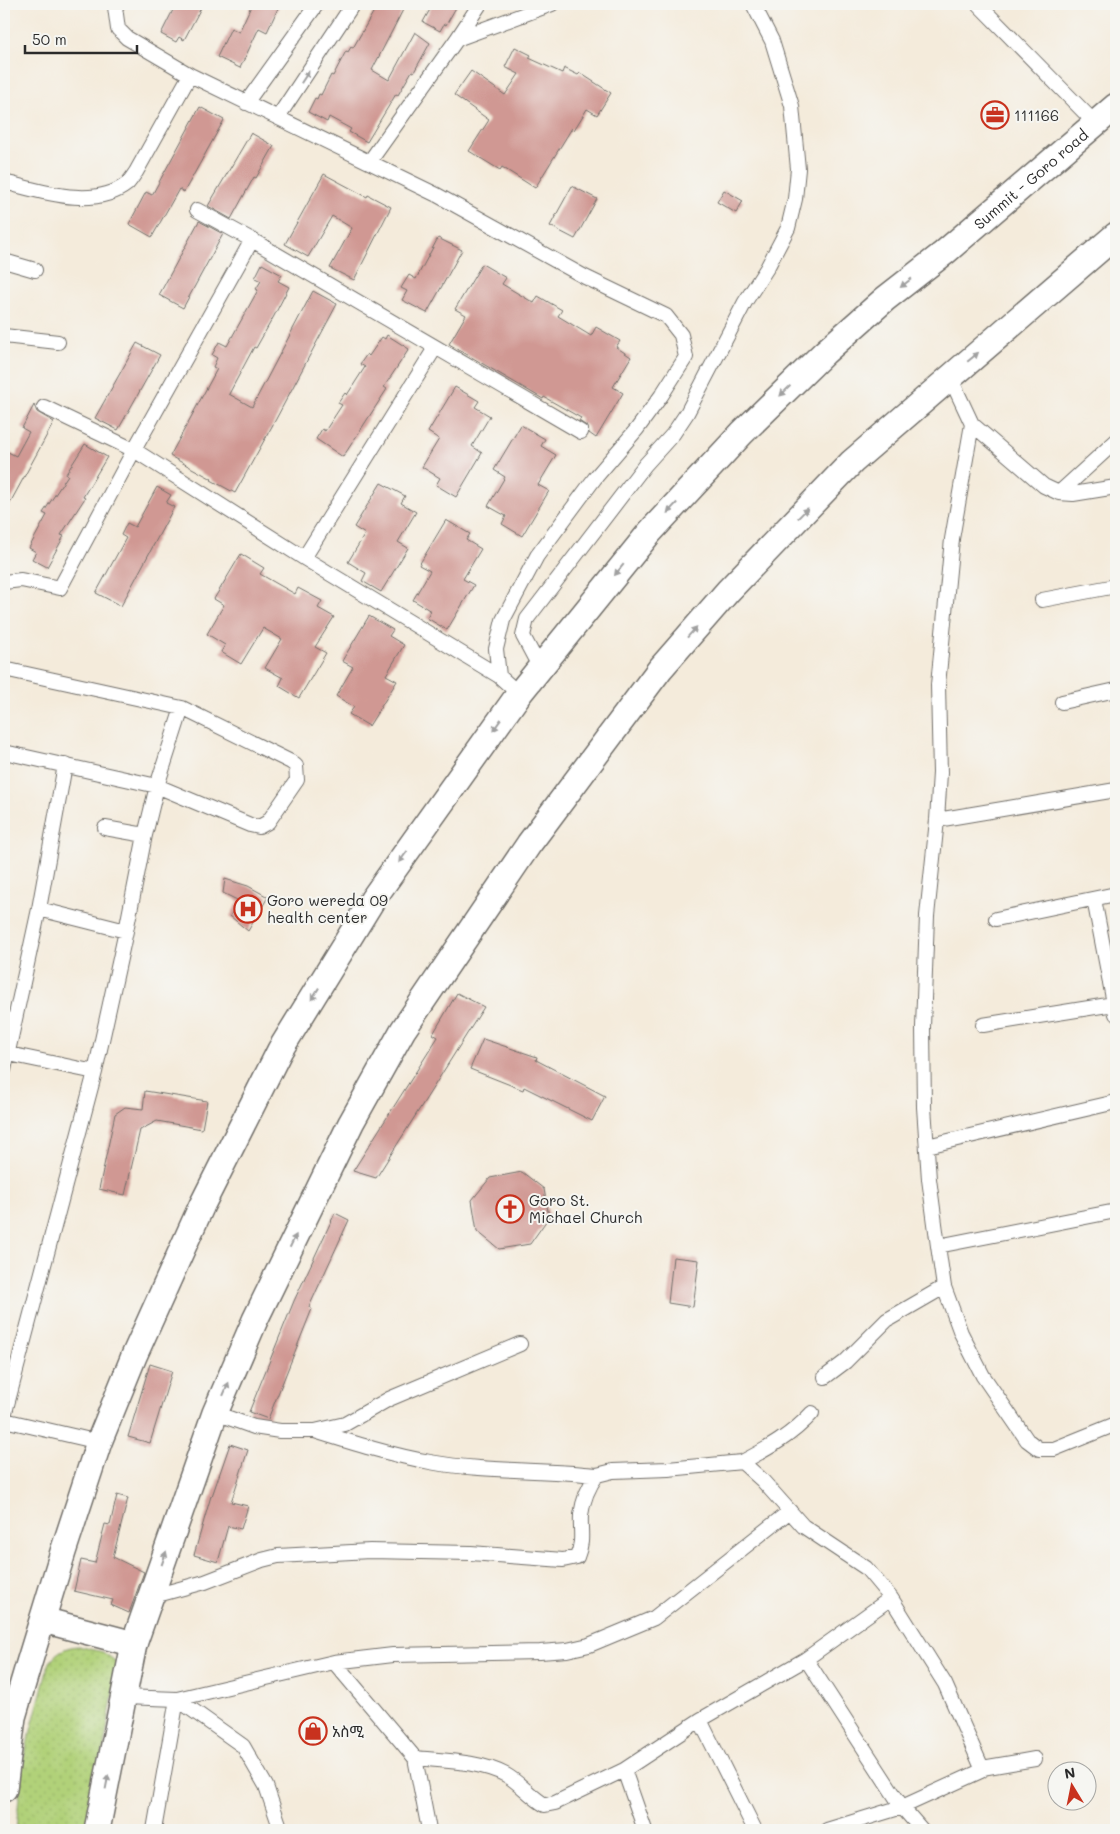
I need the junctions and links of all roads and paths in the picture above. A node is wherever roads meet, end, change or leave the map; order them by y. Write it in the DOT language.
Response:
graph roads {
  1 [pos="317,4"];
  2 [pos="352,4"];
  3 [pos="480,4"];
  4 [pos="552,4"];
  5 [pos="753,4"];
  6 [pos="978,4"];
  7 [pos="115,5"];
  8 [pos="457,40"];
  9 [pos="190,75"];
  10 [pos="246,103"];
  11 [pos="1116,106"];
  12 [pos="278,117"];
  13 [pos="1096,124"];
  14 [pos="370,161"];
  15 [pos="4,182"];
  16 [pos="197,210"];
  17 [pos="1116,235"];
  18 [pos="252,240"];
  19 [pos="4,262"];
  20 [pos="35,270"];
  21 [pos="4,336"];
  22 [pos="58,342"];
  23 [pos="435,348"];
  24 [pos="950,377"];
  25 [pos="44,407"];
  26 [pos="972,424"];
  27 [pos="581,432"];
  28 [pos="1116,441"];
  29 [pos="134,450"];
  30 [pos="1116,487"];
  31 [pos="1059,493"];
  32 [pos="304,558"];
  33 [pos="4,582"];
  34 [pos="1116,586"];
  35 [pos="1042,600"];
  36 [pos="540,668"];
  37 [pos="4,669"];
  38 [pos="499,676"];
  39 [pos="1116,690"];
  40 [pos="518,694"];
  41 [pos="1062,702"];
  42 [pos="182,708"];
  43 [pos="4,752"];
  44 [pos="64,765"];
  45 [pos="157,786"];
  46 [pos="1116,790"];
  47 [pos="937,820"];
  48 [pos="105,828"];
  49 [pos="145,835"];
  50 [pos="1116,894"];
  51 [pos="1094,899"];
  52 [pos="38,909"];
  53 [pos="996,920"];
  54 [pos="126,932"];
  55 [pos="1115,1009"];
  56 [pos="984,1025"];
  57 [pos="6,1053"];
  58 [pos="4,1070"];
  59 [pos="95,1072"];
  60 [pos="1116,1102"];
  61 [pos="927,1146"];
  62 [pos="1116,1210"];
  63 [pos="938,1246"];
  64 [pos="944,1286"];
  65 [pos="520,1344"];
  66 [pos="825,1377"];
  67 [pos="215,1413"];
  68 [pos="812,1413"];
  69 [pos="4,1416"];
  70 [pos="4,1420"];
  71 [pos="1116,1424"];
  72 [pos="315,1431"];
  73 [pos="100,1442"];
  74 [pos="742,1462"];
  75 [pos="597,1475"];
  76 [pos="790,1511"];
  77 [pos="150,1597"];
  78 [pos="891,1598"];
  79 [pos="43,1620"];
  80 [pos="134,1644"];
  81 [pos="806,1659"];
  82 [pos="334,1662"];
  83 [pos="124,1697"];
  84 [pos="177,1699"];
  85 [pos="9,1715"];
  86 [pos="700,1720"];
  87 [pos="415,1758"];
  88 [pos="1035,1759"];
  89 [pos="982,1768"];
  90 [pos="624,1770"];
  91 [pos="4,1789"];
  92 [pos="902,1807"];
  93 [pos="97,1830"];
  94 [pos="154,1830"];
  95 [pos="281,1830"];
  96 [pos="428,1830"];
  97 [pos="646,1830"];
  98 [pos="755,1830"];
  99 [pos="827,1830"];
  100 [pos="922,1830"];
  1 -- 10 [label="street"];
  12 -- 2 [label="street, one-way"];
  3 -- 8 [label="street"];
  4 -- 8 [label="street"];
  5 -- 36 [label="street"];
  6 -- 13 [label="street"];
  7 -- 9 [label="street"];
  8 -- 14 [label="street"];
  9 -- 10 [label="street"];
  9 -- 15 [label="street"];
  10 -- 12 [label="street"];
  11 -- 13 [label="highway, Summit - Goro road"];
  12 -- 14 [label="street"];
  13 -- 36 [label="highway, Summit - Goro road, one-way"];
  14 -- 38 [label="street"];
  16 -- 18 [label="street"];
  24 -- 17 [label="highway, one-way"];
  18 -- 23 [label="street"];
  18 -- 29 [label="street"];
  19 -- 20 [label="street"];
  21 -- 22 [label="street"];
  23 -- 27 [label="street"];
  23 -- 32 [label="street"];
  24 -- 26 [label="street"];
  67 -- 24 [label="highway, one-way"];
  25 -- 29 [label="street"];
  26 -- 31 [label="street"];
  26 -- 47 [label="street"];
  28 -- 31 [label="street"];
  29 -- 32 [label="street"];
  29 -- 33 [label="street"];
  30 -- 31 [label="street"];
  32 -- 38 [label="street"];
  34 -- 35 [label="street"];
  36 -- 40 [label="highway, Summit - Goro road"];
  37 -- 42 [label="street"];
  38 -- 40 [label="street"];
  39 -- 41 [label="street"];
  40 -- 73 [label="highway, Summit - Goro road, one-way"];
  42 -- 45 [label="street"];
  42 -- 45 [label="street"];
  43 -- 44 [label="street"];
  44 -- 45 [label="street"];
  44 -- 52 [label="street"];
  45 -- 49 [label="street"];
  46 -- 47 [label="street"];
  47 -- 61 [label="street"];
  48 -- 49 [label="street"];
  49 -- 54 [label="street"];
  50 -- 51 [label="street"];
  51 -- 53 [label="street"];
  51 -- 55 [label="street"];
  52 -- 54 [label="street"];
  52 -- 57 [label="street"];
  54 -- 59 [label="street"];
  55 -- 56 [label="street"];
  57 -- 58 [label="street"];
  57 -- 59 [label="street"];
  59 -- 69 [label="street"];
  60 -- 61 [label="street"];
  61 -- 63 [label="street"];
  62 -- 63 [label="street"];
  63 -- 64 [label="street"];
  64 -- 66 [label="street"];
  64 -- 71 [label="street"];
  65 -- 72 [label="street"];
  67 -- 72 [label="street"];
  77 -- 67 [label="highway, one-way"];
  68 -- 74 [label="street"];
  70 -- 73 [label="street"];
  72 -- 75 [label="street"];
  73 -- 79 [label="highway, Summit - Goro road"];
  74 -- 75 [label="street"];
  74 -- 76 [label="street"];
  75 -- 77 [label="street"];
  76 -- 78 [label="street"];
  76 -- 82 [label="street"];
  77 -- 80 [label="highway"];
  78 -- 81 [label="street"];
  78 -- 89 [label="street"];
  79 -- 80 [label="highway"];
  79 -- 85 [label="highway, Summit - Goro road"];
  80 -- 83 [label="highway"];
  81 -- 86 [label="street"];
  81 -- 92 [label="street"];
  82 -- 84 [label="street"];
  82 -- 87 [label="street"];
  83 -- 84 [label="street"];
  93 -- 83 [label="highway, one-way"];
  84 -- 94 [label="street"];
  84 -- 95 [label="street"];
  85 -- 91 [label="highway, Summit - Goro road"];
  86 -- 90 [label="street"];
  86 -- 98 [label="street"];
  87 -- 90 [label="street"];
  87 -- 96 [label="street"];
  88 -- 89 [label="street"];
  89 -- 92 [label="street"];
  90 -- 97 [label="street"];
  92 -- 99 [label="street"];
  92 -- 100 [label="street"];
}
